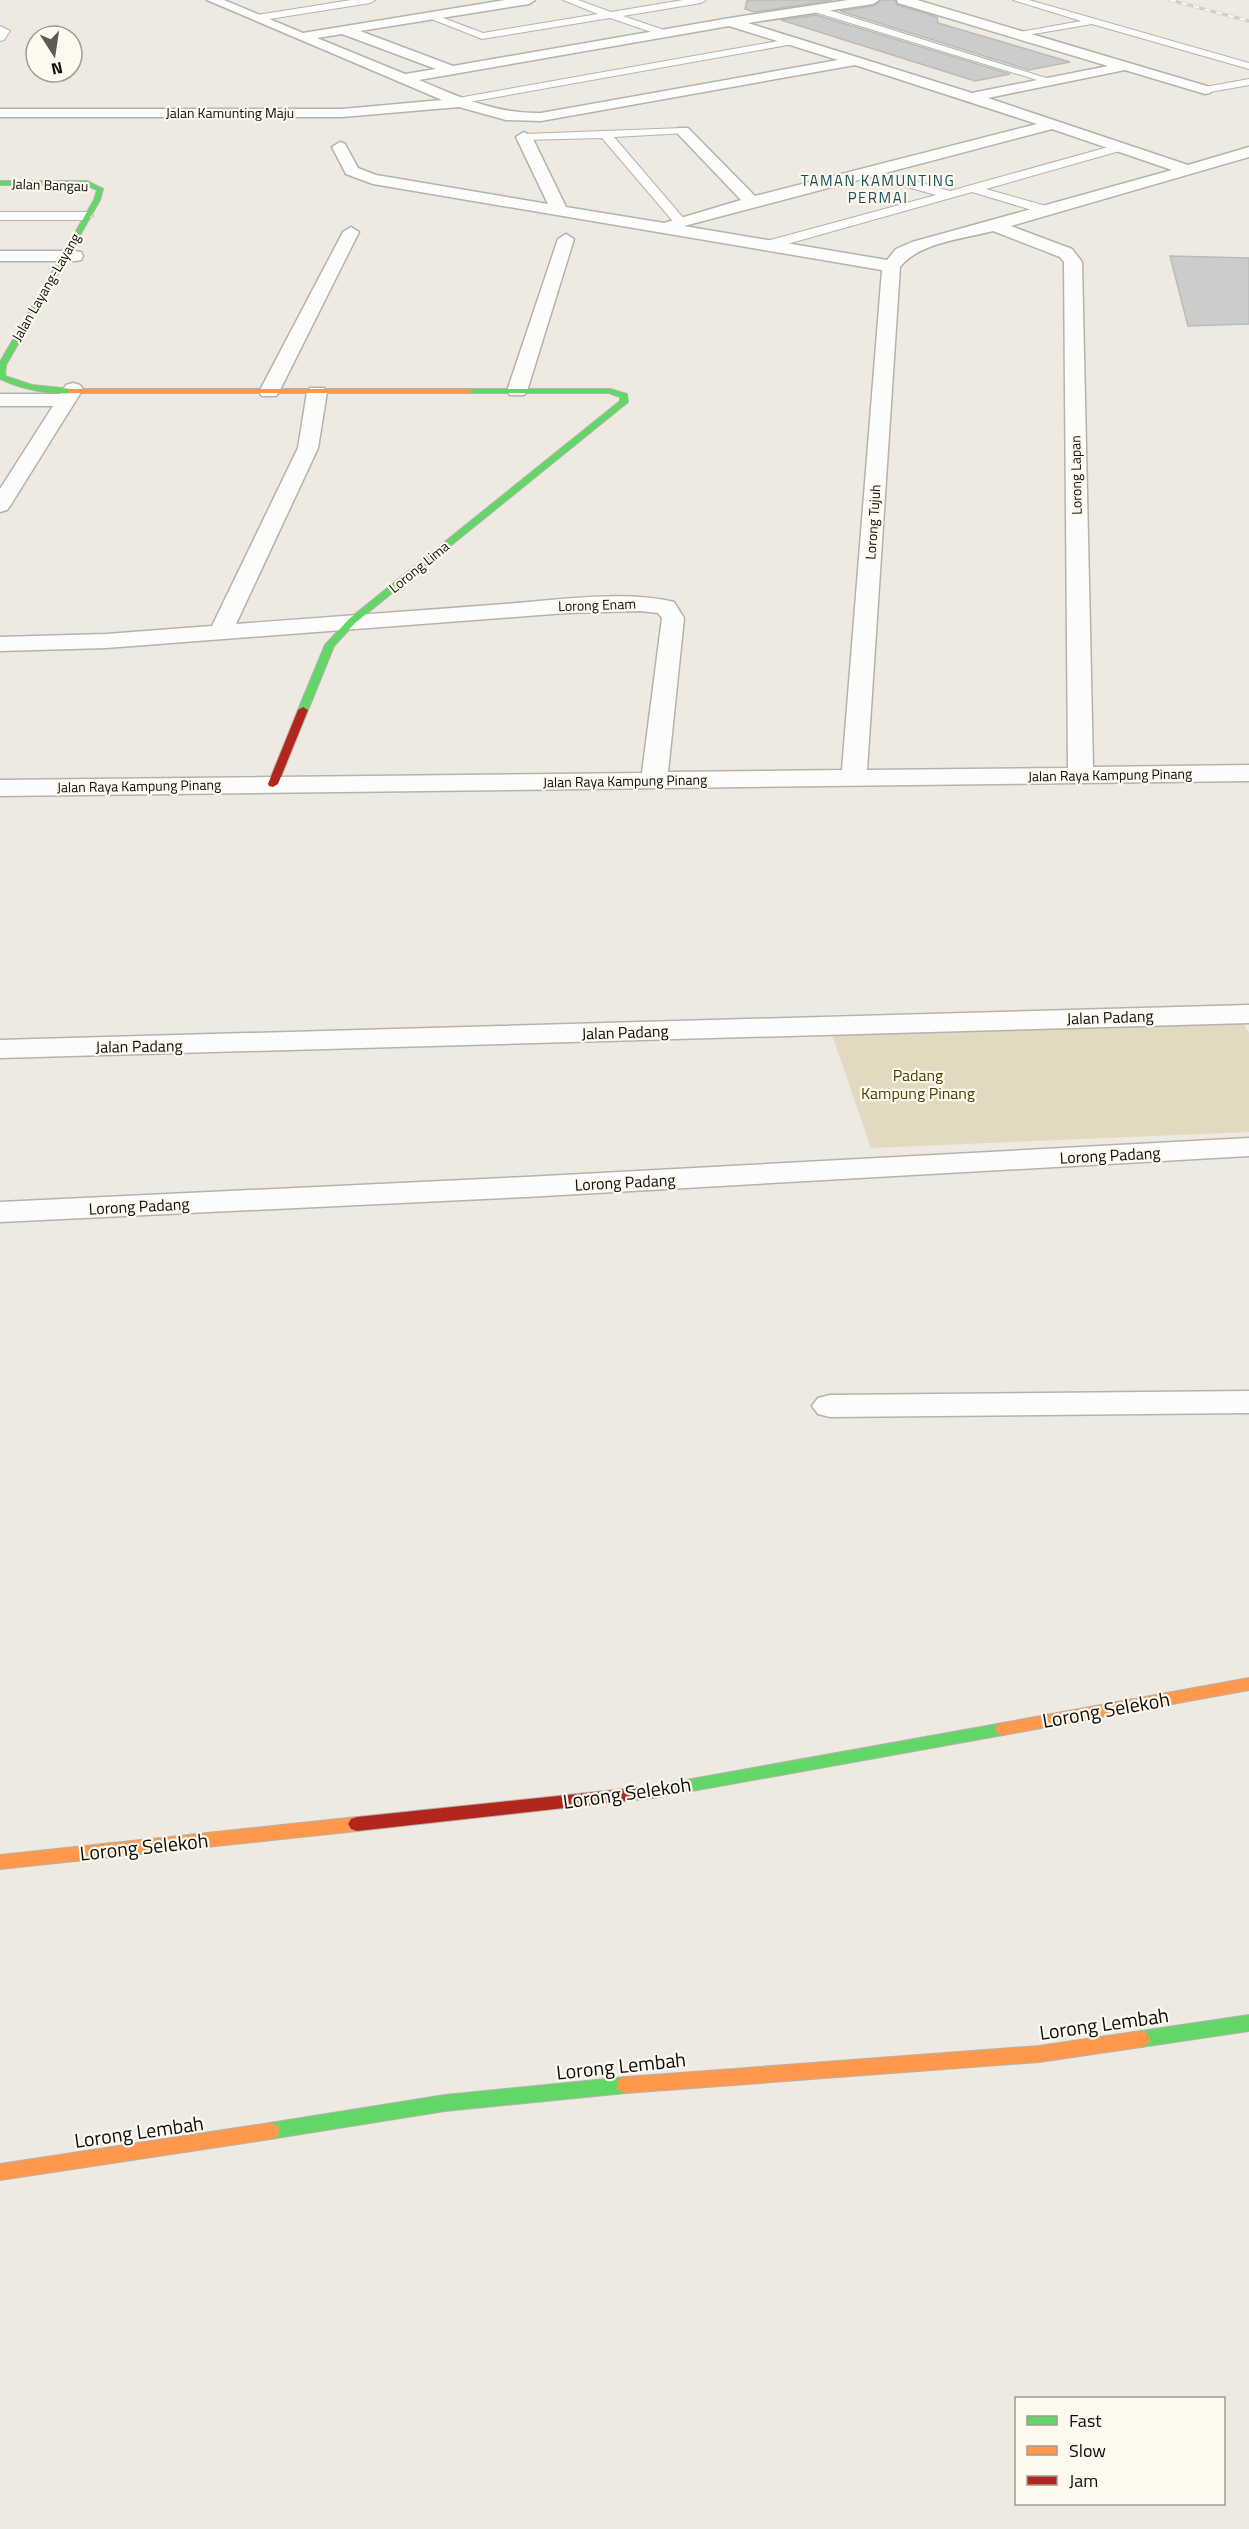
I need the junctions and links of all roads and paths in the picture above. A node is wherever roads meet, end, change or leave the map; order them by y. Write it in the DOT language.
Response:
graph roads {
  1 [pos="213,0"];
  2 [pos="370,0"];
  3 [pos="529,0"];
  4 [pos="568,0"];
  5 [pos="701,0"];
  6 [pos="873,0"];
  7 [pos="903,0"];
  8 [pos="1018,0"];
  9 [pos="814,9"];
  10 [pos="610,15"];
  11 [pos="429,16"];
  12 [pos="257,18"];
  13 [pos="1094,21"];
  14 [pos="730,22"];
  15 [pos="0,29"];
  16 [pos="344,30"];
  17 [pos="666,34"];
  18 [pos="1020,35"];
  19 [pos="302,37"];
  20 [pos="0,38"];
  21 [pos="795,41"];
  22 [pos="857,61"];
  23 [pos="1124,66"];
  24 [pos="1249,66"];
  25 [pos="451,70"];
  26 [pos="403,79"];
  27 [pos="1050,81"];
  28 [pos="1249,82"];
  29 [pos="1205,90"];
  30 [pos="970,98"];
  31 [pos="459,102"];
  32 [pos="0,113"];
  33 [pos="1052,125"];
  34 [pos="683,131"];
  35 [pos="604,133"];
  36 [pos="524,137"];
  37 [pos="340,147"];
  38 [pos="1119,147"];
  39 [pos="1249,152"];
  40 [pos="1184,169"];
  41 [pos="868,172"];
  42 [pos="0,183"];
  43 [pos="970,188"];
  44 [pos="100,189"];
  45 [pos="948,194"];
  46 [pos="752,202"];
  47 [pos="560,211"];
  48 [pos="1049,211"];
  49 [pos="0,216"];
  50 [pos="87,216"];
  51 [pos="681,223"];
  52 [pos="995,226"];
  53 [pos="664,228"];
  54 [pos="351,232"];
  55 [pos="566,239"];
  56 [pos="768,245"];
  57 [pos="0,256"];
  58 [pos="69,256"];
  59 [pos="891,266"];
  60 [pos="517,391"];
  61 [pos="5,392"];
  62 [pos="269,392"];
  63 [pos="317,392"];
  64 [pos="69,395"];
  65 [pos="0,506"];
  66 [pos="352,621"];
  67 [pos="221,632"];
  68 [pos="0,644"];
  69 [pos="1249,773"];
  70 [pos="1081,776"];
  71 [pos="854,779"];
  72 [pos="654,781"];
  73 [pos="273,784"];
  74 [pos="0,788"];
  75 [pos="1245,1020"];
  76 [pos="0,1049"];
  77 [pos="1249,1147"];
  78 [pos="0,1212"];
  79 [pos="1249,1402"];
  80 [pos="830,1406"];
  81 [pos="1249,1684"];
  82 [pos="0,1862"];
  83 [pos="1249,2023"];
  84 [pos="0,2172"];
  1 -- 12 [label="street"];
  2 -- 12 [label="lane"];
  3 -- 11 [label="street"];
  4 -- 10 [label="lane"];
  5 -- 10 [label="lane"];
  6 -- 9 [label="street"];
  7 -- 18 [label="street"];
  8 -- 13 [label="lane"];
  9 -- 14 [label="street"];
  9 -- 27 [label="lane"];
  10 -- 11 [label="lane"];
  10 -- 17 [label="lane"];
  11 -- 16 [label="street"];
  12 -- 19 [label="street"];
  13 -- 18 [label="lane"];
  13 -- 24 [label="lane"];
  14 -- 17 [label="street"];
  14 -- 21 [label="street"];
  15 -- 20 [label="lane"];
  16 -- 19 [label="street"];
  16 -- 25 [label="street"];
  17 -- 25 [label="street"];
  18 -- 23 [label="street"];
  19 -- 26 [label="street"];
  21 -- 22 [label="street"];
  21 -- 31 [label="lane"];
  22 -- 30 [label="street"];
  22 -- 31 [label="street"];
  23 -- 27 [label="street"];
  23 -- 29 [label="street"];
  25 -- 26 [label="street"];
  26 -- 31 [label="street"];
  27 -- 30 [label="street"];
  28 -- 29 [label="lane"];
  30 -- 33 [label="street"];
  31 -- 32 [label="street, Jalan Kamunting Maju"];
  33 -- 38 [label="street"];
  33 -- 41 [label="street"];
  34 -- 35 [label="lane"];
  34 -- 46 [label="street"];
  35 -- 36 [label="lane"];
  35 -- 51 [label="lane"];
  36 -- 47 [label="street"];
  37 -- 47 [label="street"];
  38 -- 40 [label="street"];
  38 -- 43 [label="lane"];
  39 -- 40 [label="street"];
  40 -- 48 [label="street"];
  41 -- 45 [label="lane"];
  41 -- 46 [label="street"];
  42 -- 44 [label="street, Jalan Bangau"];
  43 -- 45 [label="lane"];
  43 -- 48 [label="lane"];
  44 -- 50 [label="street, Jalan Layang-Layang"];
  45 -- 56 [label="lane"];
  46 -- 51 [label="street"];
  47 -- 53 [label="street"];
  48 -- 52 [label="street"];
  49 -- 50 [label="lane"];
  50 -- 58 [label="street, Jalan Layang-Layang"];
  51 -- 53 [label="street"];
  52 -- 59 [label="street"];
  52 -- 70 [label="street, Lorong Lapan"];
  53 -- 56 [label="street"];
  54 -- 62 [label="street"];
  55 -- 60 [label="street"];
  56 -- 59 [label="street"];
  57 -- 58 [label="street"];
  58 -- 61 [label="street, Jalan Layang-Layang"];
  59 -- 71 [label="street, Lorong Tujuh"];
  60 -- 63 [label="street"];
  60 -- 66 [label="street, Lorong Lima"];
  61 -- 64 [label="street"];
  62 -- 63 [label="street"];
  62 -- 64 [label="street"];
  63 -- 67 [label="street"];
  64 -- 65 [label="street"];
  66 -- 67 [label="street"];
  66 -- 72 [label="street, Lorong Enam"];
  66 -- 73 [label="street, Lorong Lima"];
  67 -- 68 [label="street"];
  69 -- 70 [label="street, Jalan Raya Kampung Pinang"];
  70 -- 71 [label="street, Jalan Raya Kampung Pinang"];
  71 -- 72 [label="street, Jalan Raya Kampung Pinang"];
  72 -- 73 [label="street, Jalan Raya Kampung Pinang"];
  73 -- 74 [label="street, Jalan Raya Kampung Pinang"];
  75 -- 76 [label="street, Jalan Padang"];
  77 -- 78 [label="street, Lorong Padang"];
  79 -- 80 [label="street"];
  81 -- 82 [label="street, Lorong Selekoh"];
  83 -- 84 [label="street, Lorong Lembah"];
}
